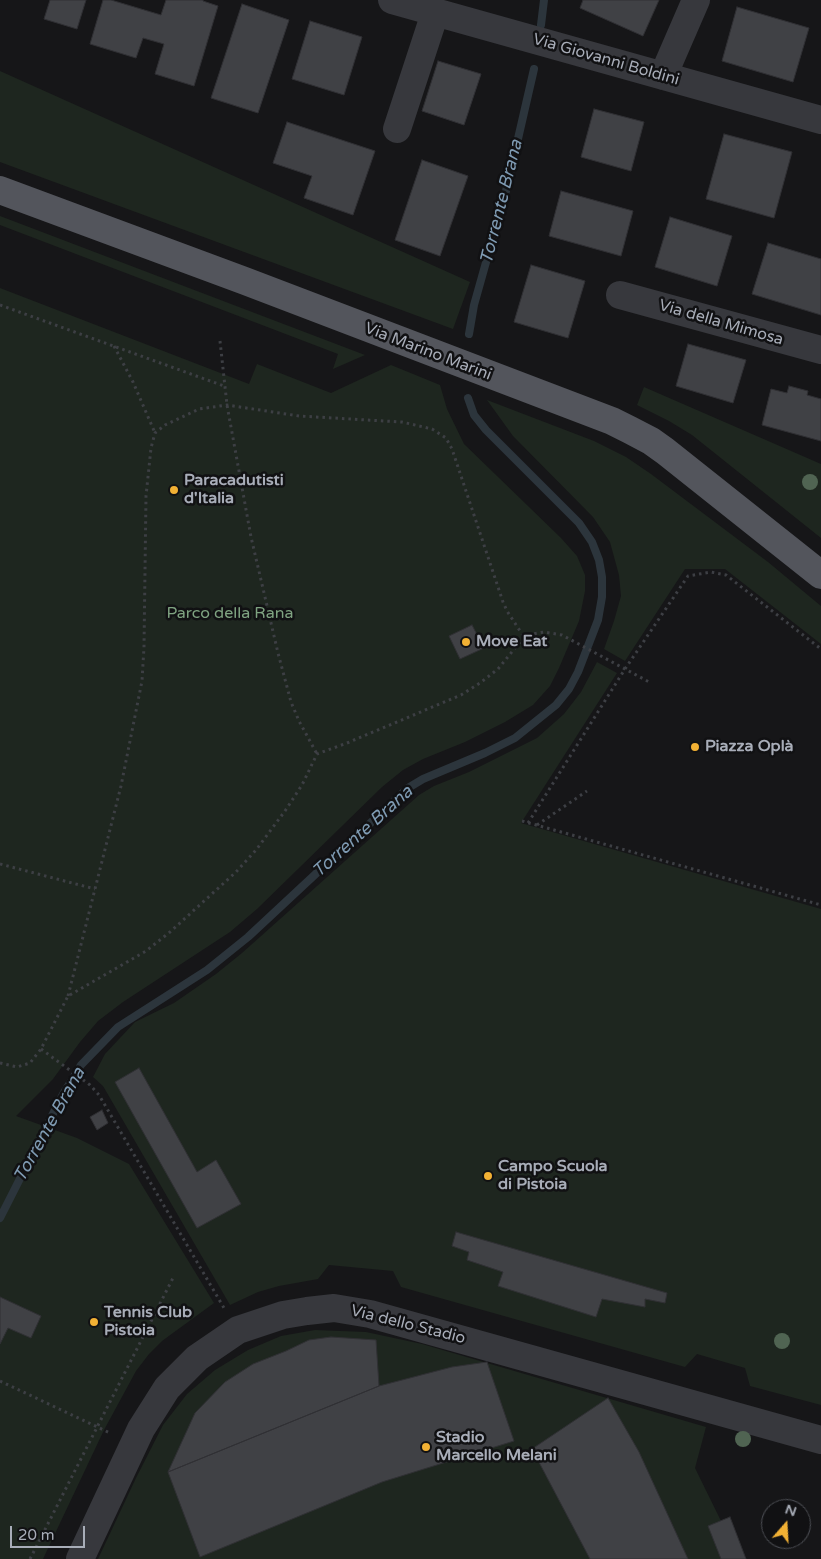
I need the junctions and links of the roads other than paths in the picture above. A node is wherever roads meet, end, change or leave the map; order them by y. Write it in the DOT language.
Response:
graph roads {
  1 [pos="392,0"];
  2 [pos="696,0"];
  3 [pos="435,13"];
  4 [pos="663,76"];
  5 [pos="821,120"];
  6 [pos="397,129"];
  7 [pos="0,190"];
  8 [pos="620,295"];
  9 [pos="821,350"];
  10 [pos="821,575"];
  11 [pos="821,1440"];
  12 [pos="80,1559"];
  1 -- 3 [label="street, Via Giovanni Boldini"];
  2 -- 4 [label="street"];
  3 -- 4 [label="street, Via Giovanni Boldini"];
  3 -- 6 [label="street"];
  4 -- 5 [label="street, Via Giovanni Boldini"];
  7 -- 10 [label="main road, Via Marino Marini"];
  8 -- 9 [label="street, Via della Mimosa"];
  11 -- 12 [label="street, Via dello Stadio"];
}
